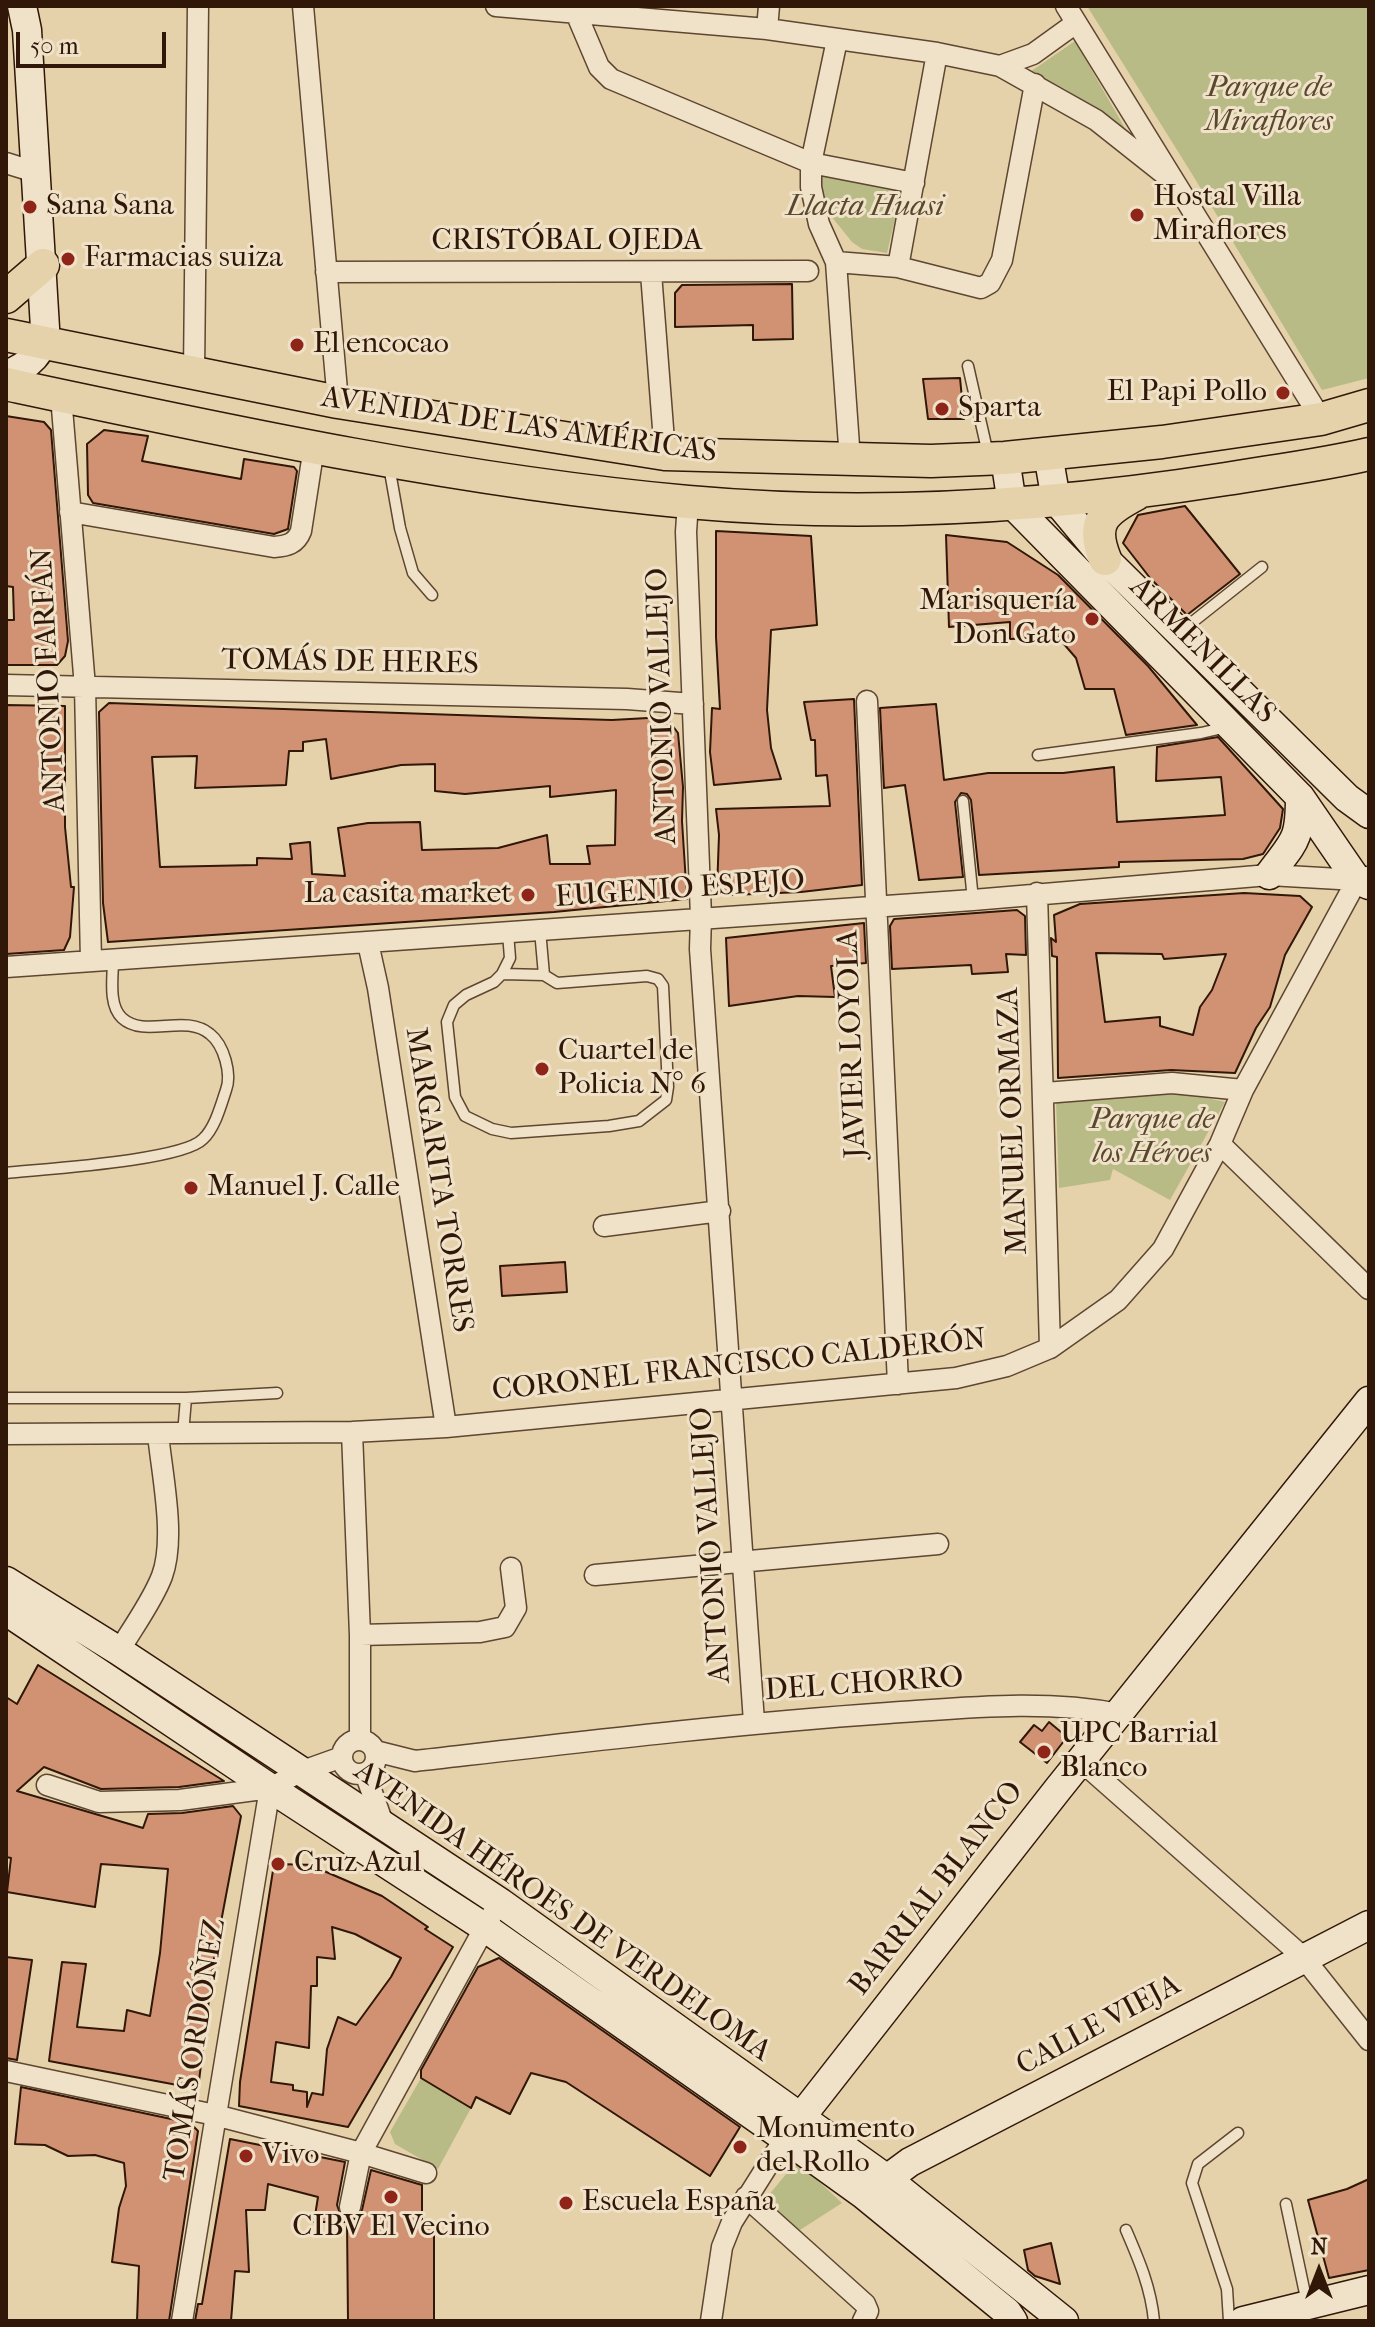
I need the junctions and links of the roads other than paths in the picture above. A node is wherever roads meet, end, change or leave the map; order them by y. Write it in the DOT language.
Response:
graph roads {
  1 [pos="22,6"];
  2 [pos="198,6"];
  3 [pos="303,6"];
  4 [pos="496,6"];
  5 [pos="769,6"];
  6 [pos="576,13"];
  7 [pos="1071,14"];
  8 [pos="767,29"];
  9 [pos="16,32"];
  10 [pos="837,40"];
  11 [pos="937,53"];
  12 [pos="1000,66"];
  13 [pos="1035,84"];
  14 [pos="6,163"];
  15 [pos="811,163"];
  16 [pos="35,172"];
  17 [pos="1173,181"];
  18 [pos="914,183"];
  19 [pos="836,262"];
  20 [pos="43,265"];
  21 [pos="898,267"];
  22 [pos="808,271"];
  23 [pos="326,272"];
  24 [pos="651,273"];
  25 [pos="6,297"];
  26 [pos="6,335"];
  27 [pos="44,345"];
  28 [pos="968,366"];
  29 [pos="194,372"];
  30 [pos="6,375"];
  31 [pos="6,384"];
  32 [pos="61,396"];
  33 [pos="338,402"];
  34 [pos="1369,405"];
  35 [pos="1321,419"];
  36 [pos="314,447"];
  37 [pos="665,454"];
  38 [pos="1048,454"];
  39 [pos="1368,456"];
  40 [pos="997,458"];
  41 [pos="388,460"];
  42 [pos="850,460"];
  43 [pos="1139,493"];
  44 [pos="1056,500"];
  45 [pos="688,502"];
  46 [pos="1012,504"];
  47 [pos="70,512"];
  48 [pos="1105,559"];
  49 [pos="1262,567"];
  50 [pos="432,595"];
  51 [pos="1179,633"];
  52 [pos="6,685"];
  53 [pos="85,687"];
  54 [pos="867,701"];
  55 [pos="693,704"];
  56 [pos="1229,726"];
  57 [pos="1038,755"];
  58 [pos="1300,797"];
  59 [pos="963,801"];
  60 [pos="1369,814"];
  61 [pos="1269,875"];
  62 [pos="1365,880"];
  63 [pos="1037,893"];
  64 [pos="973,900"];
  65 [pos="877,906"];
  66 [pos="701,917"];
  67 [pos="540,930"];
  68 [pos="508,933"];
  69 [pos="368,943"];
  70 [pos="113,959"];
  71 [pos="91,961"];
  72 [pos="6,967"];
  73 [pos="502,974"];
  74 [pos="544,975"];
  75 [pos="1243,1090"];
  76 [pos="1045,1093"];
  77 [pos="1220,1144"];
  78 [pos="6,1173"];
  79 [pos="720,1211"];
  80 [pos="604,1226"];
  81 [pos="1369,1289"];
  82 [pos="1050,1348"];
  83 [pos="898,1384"];
  84 [pos="277,1393"];
  85 [pos="6,1398"];
  86 [pos="186,1398"];
  87 [pos="732,1399"];
  88 [pos="1369,1401"];
  89 [pos="446,1427"];
  90 [pos="352,1432"];
  91 [pos="6,1434"];
  92 [pos="158,1434"];
  93 [pos="183,1434"];
  94 [pos="938,1544"];
  95 [pos="745,1560"];
  96 [pos="511,1568"];
  97 [pos="595,1575"];
  98 [pos="6,1581"];
  99 [pos="6,1611"];
  100 [pos="360,1635"];
  101 [pos="119,1651"];
  102 [pos="1119,1714"];
  103 [pos="754,1722"];
  104 [pos="368,1746"];
  105 [pos="342,1757"];
  106 [pos="1081,1761"];
  107 [pos="300,1772"];
  108 [pos="365,1773"];
  109 [pos="47,1785"];
  110 [pos="270,1788"];
  111 [pos="384,1826"];
  112 [pos="501,1903"];
  113 [pos="1369,1925"];
  114 [pos="484,1927"];
  115 [pos="1303,1957"];
  116 [pos="1369,2040"];
  117 [pos="6,2071"];
  118 [pos="215,2115"];
  119 [pos="793,2129"];
  120 [pos="1238,2133"];
  121 [pos="361,2153"];
  122 [pos="426,2173"];
  123 [pos="876,2187"];
  124 [pos="746,2197"];
  125 [pos="1286,2204"];
  126 [pos="350,2207"];
  127 [pos="1126,2230"];
  128 [pos="1369,2290"];
  129 [pos="1307,2305"];
  130 [pos="182,2321"];
  131 [pos="711,2321"];
  132 [pos="863,2321"];
  133 [pos="1013,2321"];
  134 [pos="1064,2321"];
  135 [pos="1154,2321"];
  136 [pos="1229,2321"];
  137 [pos="1243,2321"];
  1 -- 9 [label="main road"];
  2 -- 29 [label="street"];
  3 -- 23 [label="street"];
  4 -- 6 [label="street"];
  5 -- 8 [label="street"];
  6 -- 8 [label="street"];
  6 -- 15 [label="street"];
  7 -- 12 [label="street"];
  7 -- 17 [label="street"];
  8 -- 10 [label="street"];
  9 -- 16 [label="main road"];
  10 -- 11 [label="street"];
  10 -- 15 [label="street"];
  11 -- 12 [label="street"];
  11 -- 18 [label="street"];
  12 -- 13 [label="street"];
  13 -- 17 [label="street"];
  13 -- 21 [label="street"];
  14 -- 16 [label="street"];
  15 -- 18 [label="street"];
  15 -- 19 [label="street"];
  16 -- 20 [label="main road"];
  17 -- 35 [label="street"];
  18 -- 21 [label="street"];
  19 -- 21 [label="street"];
  19 -- 42 [label="street"];
  20 -- 25 [label="main road"];
  20 -- 27 [label="main road"];
  22 -- 24 [label="street, CRISTÓBAL OJEDA"];
  23 -- 24 [label="street, CRISTÓBAL OJEDA"];
  23 -- 33 [label="street"];
  24 -- 37 [label="street"];
  26 -- 27 [label="main road, AVENIDA DE LAS AMÉRICAS"];
  27 -- 29 [label="main road, AVENIDA DE LAS AMÉRICAS"];
  27 -- 30 [label="main road"];
  28 -- 40 [label="lane"];
  29 -- 33 [label="main road, AVENIDA DE LAS AMÉRICAS"];
  31 -- 32 [label="main road, AVENIDA DE LAS AMÉRICAS"];
  32 -- 36 [label="main road, AVENIDA DE LAS AMÉRICAS"];
  32 -- 47 [label="street, ANTONIO FARFÁN"];
  33 -- 37 [label="main road, AVENIDA DE LAS AMÉRICAS"];
  34 -- 35 [label="main road, AVENIDA DE LAS AMÉRICAS"];
  35 -- 38 [label="main road, AVENIDA DE LAS AMÉRICAS"];
  36 -- 41 [label="main road, AVENIDA DE LAS AMÉRICAS"];
  36 -- 47 [label="street"];
  37 -- 42 [label="main road, AVENIDA DE LAS AMÉRICAS"];
  38 -- 40 [label="main road, AVENIDA DE LAS AMÉRICAS"];
  38 -- 44 [label="main road, ARMENILLAS"];
  39 -- 43 [label="main road, AVENIDA DE LAS AMÉRICAS"];
  40 -- 42 [label="main road, AVENIDA DE LAS AMÉRICAS"];
  40 -- 46 [label="main road"];
  41 -- 45 [label="main road, AVENIDA DE LAS AMÉRICAS"];
  41 -- 50 [label="lane"];
  43 -- 44 [label="main road, AVENIDA DE LAS AMÉRICAS"];
  43 -- 48 [label="main road"];
  44 -- 46 [label="main road, AVENIDA DE LAS AMÉRICAS"];
  44 -- 48 [label="main road, ARMENILLAS"];
  45 -- 46 [label="main road, AVENIDA DE LAS AMÉRICAS"];
  45 -- 55 [label="street, ANTONIO VALLEJO"];
  46 -- 56 [label="main road, ARMENILLAS"];
  47 -- 53 [label="street, ANTONIO FARFÁN"];
  48 -- 51 [label="main road, ARMENILLAS"];
  49 -- 51 [label="lane"];
  51 -- 60 [label="main road, ARMENILLAS"];
  52 -- 53 [label="street, TOMÁS DE HERES"];
  53 -- 55 [label="street, TOMÁS DE HERES"];
  53 -- 71 [label="street, ANTONIO FARFÁN"];
  54 -- 65 [label="street, JAVIER LOYOLA"];
  55 -- 66 [label="street, ANTONIO VALLEJO"];
  56 -- 57 [label="lane"];
  56 -- 58 [label="main road, ARMENILLAS"];
  58 -- 61 [label="main road"];
  58 -- 62 [label="main road, ARMENILLAS"];
  59 -- 64 [label="lane"];
  61 -- 62 [label="street, EUGENIO ESPEJO"];
  61 -- 63 [label="street, EUGENIO ESPEJO"];
  62 -- 75 [label="street, CORONEL FRANCISCO CALDERÓN"];
  63 -- 64 [label="street, EUGENIO ESPEJO"];
  63 -- 76 [label="street, MANUEL ORMAZA"];
  64 -- 65 [label="street, EUGENIO ESPEJO"];
  65 -- 66 [label="street, EUGENIO ESPEJO"];
  65 -- 83 [label="street, JAVIER LOYOLA"];
  66 -- 67 [label="street, EUGENIO ESPEJO"];
  66 -- 79 [label="street, ANTONIO VALLEJO"];
  67 -- 68 [label="street, EUGENIO ESPEJO"];
  67 -- 74 [label="lane"];
  68 -- 69 [label="street, EUGENIO ESPEJO"];
  68 -- 73 [label="lane"];
  69 -- 70 [label="street, EUGENIO ESPEJO"];
  69 -- 89 [label="street, MARGARITA TORRES"];
  70 -- 71 [label="street, EUGENIO ESPEJO"];
  70 -- 78 [label="lane"];
  71 -- 72 [label="street, EUGENIO ESPEJO"];
  73 -- 74 [label="lane"];
  73 -- 74 [label="lane"];
  75 -- 76 [label="street"];
  75 -- 77 [label="street, CORONEL FRANCISCO CALDERÓN"];
  76 -- 82 [label="street, MANUEL ORMAZA"];
  77 -- 81 [label="street"];
  77 -- 82 [label="street, CORONEL FRANCISCO CALDERÓN"];
  79 -- 80 [label="street"];
  79 -- 87 [label="street, ANTONIO VALLEJO"];
  82 -- 83 [label="street, CORONEL FRANCISCO CALDERÓN"];
  83 -- 87 [label="street, CORONEL FRANCISCO CALDERÓN"];
  84 -- 86 [label="lane"];
  85 -- 86 [label="lane"];
  86 -- 93 [label="lane"];
  87 -- 89 [label="street, CORONEL FRANCISCO CALDERÓN"];
  87 -- 95 [label="street, ANTONIO VALLEJO"];
  88 -- 102 [label="main road, BARRIAL BLANCO"];
  89 -- 90 [label="street, CORONEL FRANCISCO CALDERÓN"];
  90 -- 93 [label="street, CORONEL FRANCISCO CALDERÓN"];
  90 -- 100 [label="street"];
  91 -- 92 [label="street, CORONEL FRANCISCO CALDERÓN"];
  92 -- 93 [label="street, CORONEL FRANCISCO CALDERÓN"];
  92 -- 101 [label="street"];
  94 -- 95 [label="street"];
  95 -- 97 [label="street"];
  95 -- 103 [label="street, ANTONIO VALLEJO"];
  96 -- 100 [label="street"];
  98 -- 101 [label="main road, AVENIDA HÉROES DE VERDELOMA"];
  99 -- 110 [label="main road, AVENIDA HÉROES DE VERDELOMA"];
  100 -- 104 [label="street"];
  101 -- 107 [label="main road, AVENIDA HÉROES DE VERDELOMA"];
  102 -- 103 [label="street, DEL CHORRO"];
  102 -- 106 [label="main road, BARRIAL BLANCO"];
  103 -- 104 [label="street, DEL CHORRO"];
  104 -- 105 [label="street"];
  104 -- 108 [label="street"];
  105 -- 107 [label="street"];
  105 -- 108 [label="street"];
  106 -- 115 [label="street"];
  106 -- 119 [label="main road, BARRIAL BLANCO"];
  107 -- 110 [label="street"];
  107 -- 111 [label="main road, AVENIDA HÉROES DE VERDELOMA"];
  108 -- 111 [label="street"];
  109 -- 110 [label="street"];
  110 -- 114 [label="main road, AVENIDA HÉROES DE VERDELOMA"];
  110 -- 118 [label="street, TOMÁS ORDÓÑEZ"];
  111 -- 112 [label="main road, AVENIDA HÉROES DE VERDELOMA"];
  112 -- 114 [label="street"];
  112 -- 119 [label="main road, AVENIDA HÉROES DE VERDELOMA"];
  113 -- 115 [label="main road, CALLE VIEJA"];
  114 -- 119 [label="main road, AVENIDA HÉROES DE VERDELOMA"];
  114 -- 121 [label="street"];
  115 -- 116 [label="street"];
  115 -- 123 [label="main road, CALLE VIEJA"];
  117 -- 118 [label="street"];
  118 -- 121 [label="street"];
  118 -- 130 [label="street, TOMÁS ORDÓÑEZ"];
  119 -- 123 [label="main road, AVENIDA HÉROES DE VERDELOMA"];
  119 -- 124 [label="street"];
  120 -- 136 [label="lane"];
  121 -- 122 [label="street"];
  121 -- 126 [label="street"];
  123 -- 133 [label="main road, AVENIDA HÉROES DE VERDELOMA"];
  123 -- 134 [label="main road, AVENIDA HÉROES DE VERDELOMA"];
  124 -- 131 [label="street"];
  124 -- 132 [label="street"];
  125 -- 129 [label="lane"];
  127 -- 135 [label="lane"];
  128 -- 129 [label="main road"];
  129 -- 137 [label="main road"];
}
